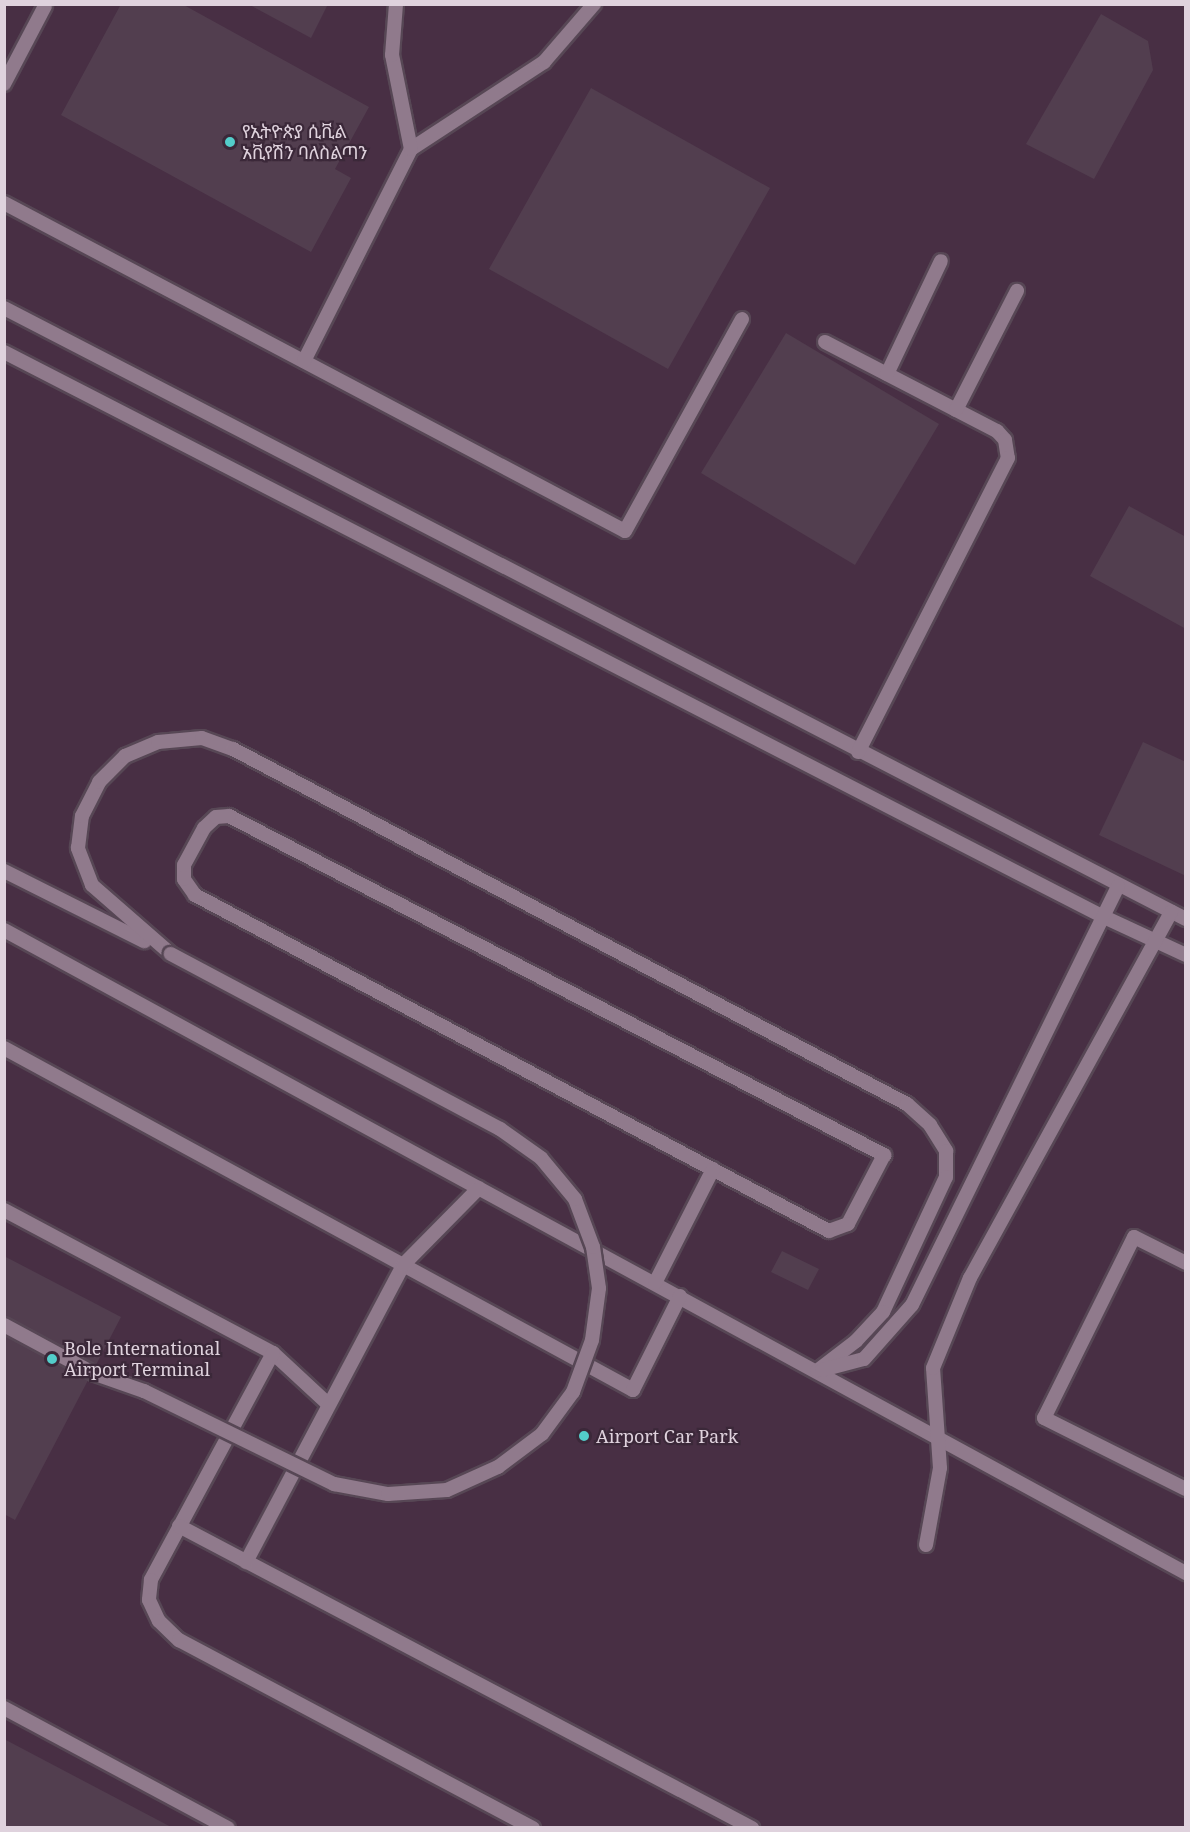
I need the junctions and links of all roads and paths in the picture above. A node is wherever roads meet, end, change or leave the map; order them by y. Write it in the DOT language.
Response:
graph roads {
  1 [pos="396,4"];
  2 [pos="594,4"];
  3 [pos="45,6"];
  4 [pos="4,84"];
  5 [pos="411,149"];
  6 [pos="4,202"];
  7 [pos="941,261"];
  8 [pos="1017,291"];
  9 [pos="4,308"];
  10 [pos="742,319"];
  11 [pos="825,342"];
  12 [pos="4,352"];
  13 [pos="304,361"];
  14 [pos="887,374"];
  15 [pos="956,410"];
  16 [pos="858,752"];
  17 [pos="4,871"];
  18 [pos="1118,886"];
  19 [pos="1171,912"];
  20 [pos="1102,916"];
  21 [pos="1185,919"];
  22 [pos="4,930"];
  23 [pos="1155,941"];
  24 [pos="171,954"];
  25 [pos="1185,955"];
  26 [pos="4,1048"];
  27 [pos="713,1169"];
  28 [pos="478,1188"];
  29 [pos="4,1210"];
  30 [pos="1185,1263"];
  31 [pos="403,1265"];
  32 [pos="655,1283"];
  33 [pos="680,1296"];
  34 [pos="4,1325"];
  35 [pos="273,1353"];
  36 [pos="817,1371"];
  37 [pos="329,1405"];
  38 [pos="937,1435"];
  39 [pos="1185,1489"];
  40 [pos="179,1526"];
  41 [pos="926,1545"];
  42 [pos="246,1562"];
  43 [pos="1185,1573"];
  44 [pos="4,1708"];
  45 [pos="228,1827"];
  46 [pos="533,1827"];
  47 [pos="752,1827"];
  1 -- 5 [label="lane"];
  2 -- 5 [label="lane"];
  3 -- 4 [label="lane"];
  5 -- 13 [label="lane"];
  6 -- 13 [label="lane"];
  7 -- 14 [label="lane"];
  8 -- 15 [label="lane"];
  9 -- 16 [label="lane"];
  10 -- 13 [label="lane"];
  11 -- 14 [label="lane"];
  12 -- 20 [label="lane"];
  14 -- 15 [label="lane"];
  15 -- 16 [label="lane"];
  16 -- 18 [label="lane"];
  17 -- 24 [label="lane"];
  18 -- 19 [label="lane"];
  18 -- 20 [label="lane"];
  19 -- 21 [label="lane"];
  19 -- 23 [label="lane"];
  20 -- 23 [label="lane"];
  20 -- 36 [label="lane"];
  22 -- 28 [label="lane"];
  23 -- 25 [label="lane"];
  23 -- 38 [label="lane"];
  24 -- 34 [label="lane, bridge"];
  24 -- 36 [label="lane"];
  26 -- 31 [label="lane"];
  27 -- 27 [label="lane"];
  27 -- 32 [label="lane"];
  28 -- 31 [label="lane"];
  28 -- 32 [label="lane"];
  29 -- 35 [label="lane"];
  30 -- 39 [label="lane"];
  31 -- 33 [label="lane"];
  31 -- 37 [label="lane"];
  32 -- 33 [label="lane"];
  33 -- 36 [label="lane"];
  35 -- 37 [label="lane"];
  35 -- 40 [label="lane"];
  36 -- 38 [label="lane"];
  37 -- 42 [label="lane"];
  38 -- 41 [label="lane"];
  38 -- 43 [label="lane"];
  40 -- 42 [label="lane"];
  40 -- 46 [label="lane"];
  42 -- 47 [label="lane"];
  44 -- 45 [label="lane"];
}
